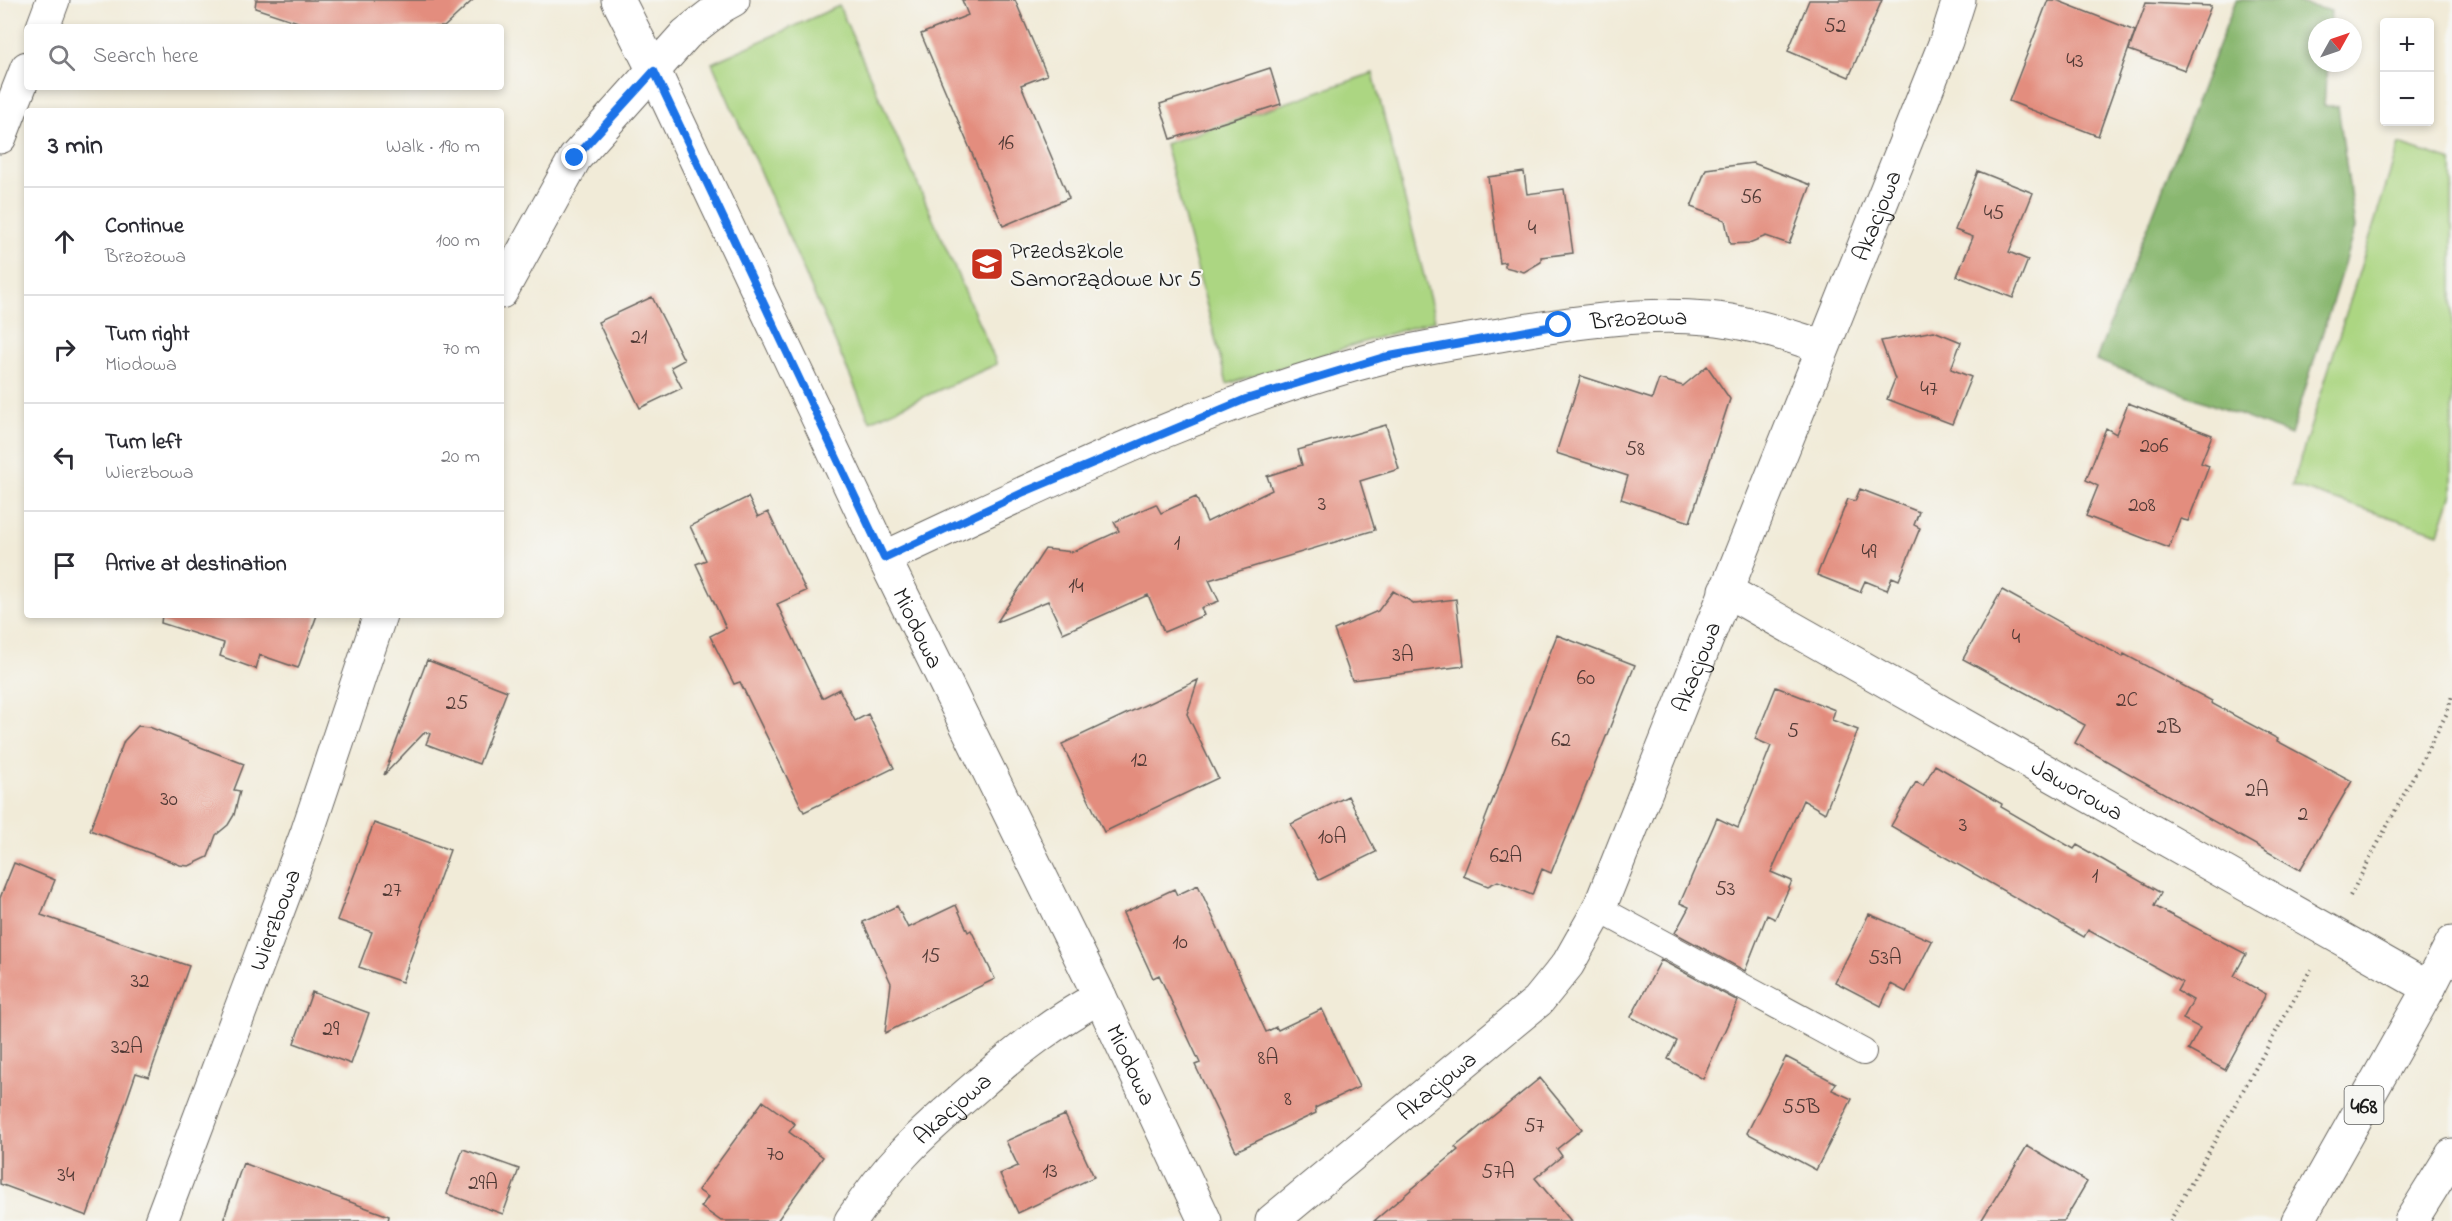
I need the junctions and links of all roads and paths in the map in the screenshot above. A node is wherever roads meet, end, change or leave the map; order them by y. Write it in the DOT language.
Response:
graph roads {
  1 [pos="53,0"];
  2 [pos="618,0"];
  3 [pos="733,0"];
  4 [pos="1959,0"];
  5 [pos="44,24"];
  6 [pos="654,71"];
  7 [pos="24,76"];
  8 [pos="0,137"];
  9 [pos="504,287"];
  10 [pos="1822,346"];
  11 [pos="884,558"];
  12 [pos="1725,590"];
  13 [pos="379,618"];
  14 [pos="2452,696"];
  15 [pos="2349,899"];
  16 [pos="1599,909"];
  17 [pos="2452,943"];
  18 [pos="2315,962"];
  19 [pos="2429,988"];
  20 [pos="1100,997"];
  21 [pos="1863,1052"];
  22 [pos="2452,1155"];
  23 [pos="161,1221"];
  24 [pos="851,1221"];
  25 [pos="1205,1221"];
  26 [pos="1272,1221"];
  27 [pos="2170,1221"];
  28 [pos="2298,1221"];
  29 [pos="2412,1221"];
  1 -- 5 [label="street"];
  2 -- 6 [label="street, Miodowa"];
  3 -- 6 [label="street"];
  4 -- 10 [label="street, Akacjowa"];
  6 -- 9 [label="street"];
  6 -- 11 [label="street, Miodowa"];
  7 -- 8 [label="street"];
  10 -- 11 [label="street, Brzozowa"];
  10 -- 12 [label="street, Akacjowa"];
  11 -- 20 [label="street, Miodowa"];
  12 -- 16 [label="street, Akacjowa"];
  12 -- 19 [label="street, Jaworowa"];
  13 -- 23 [label="street, Wierzbowa"];
  14 -- 15 [label="path"];
  16 -- 21 [label="lane"];
  16 -- 26 [label="street, Akacjowa"];
  17 -- 19 [label="street, 468"];
  18 -- 27 [label="path"];
  19 -- 28 [label="street, 468"];
  20 -- 24 [label="street, Akacjowa"];
  20 -- 25 [label="street, Miodowa"];
  22 -- 29 [label="street"];
}
